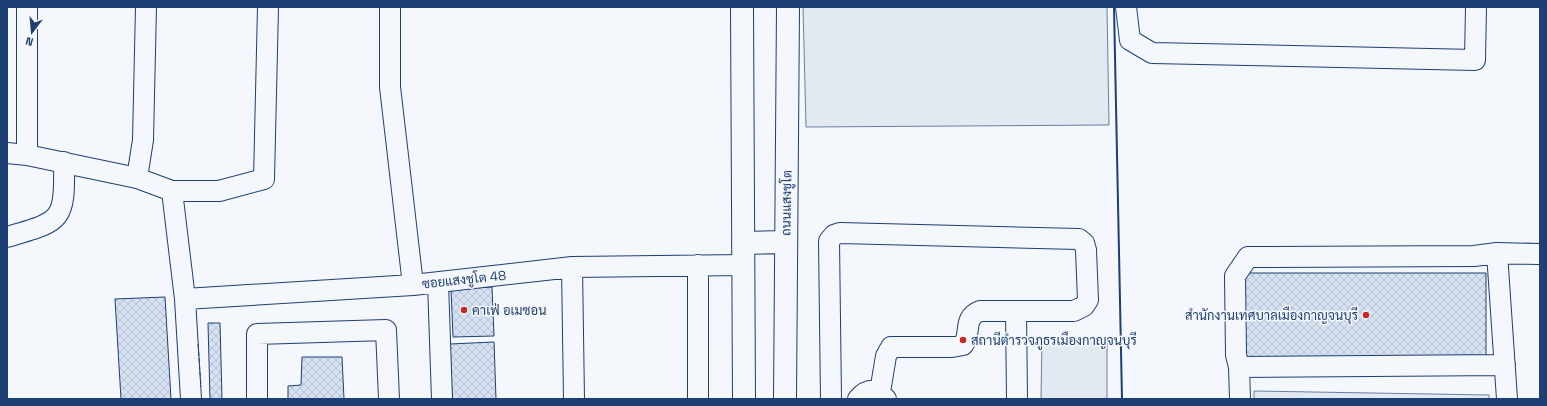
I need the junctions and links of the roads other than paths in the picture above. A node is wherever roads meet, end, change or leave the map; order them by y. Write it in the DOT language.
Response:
graph roads {
  1 [pos="27,7"];
  2 [pos="146,7"];
  3 [pos="268,7"];
  4 [pos="390,7"];
  5 [pos="742,7"];
  6 [pos="788,7"];
  7 [pos="1126,7"];
  8 [pos="1476,7"];
  9 [pos="7,153"];
  10 [pos="27,155"];
  11 [pos="64,162"];
  12 [pos="136,178"];
  13 [pos="172,191"];
  14 [pos="7,237"];
  15 [pos="786,242"];
  16 [pos="744,243"];
  17 [pos="1497,253"];
  18 [pos="1540,254"];
  19 [pos="698,265"];
  20 [pos="744,265"];
  21 [pos="572,266"];
  22 [pos="438,283"];
  23 [pos="413,285"];
  24 [pos="185,299"];
  25 [pos="1016,311"];
  26 [pos="1506,365"];
  27 [pos="1239,367"];
  28 [pos="883,396"];
  29 [pos="191,399"];
  30 [pos="257,399"];
  31 [pos="389,399"];
  32 [pos="442,399"];
  33 [pos="574,399"];
  34 [pos="698,399"];
  35 [pos="744,399"];
  36 [pos="785,399"];
  37 [pos="832,399"];
  38 [pos="858,399"];
  39 [pos="1017,399"];
  40 [pos="1240,399"];
  41 [pos="1507,399"];
  1 -- 10 [label="street"];
  2 -- 12 [label="street"];
  3 -- 13 [label="street"];
  4 -- 23 [label="street"];
  5 -- 16 [label="main road"];
  6 -- 15 [label="main road, ถนนแสงชูโต"];
  7 -- 8 [label="street"];
  9 -- 10 [label="street"];
  10 -- 11 [label="street"];
  11 -- 12 [label="street"];
  11 -- 14 [label="street"];
  12 -- 13 [label="street"];
  13 -- 24 [label="street"];
  15 -- 16 [label="main road"];
  15 -- 36 [label="main road, ถนนแสงชูโต"];
  16 -- 20 [label="main road"];
  17 -- 18 [label="street"];
  17 -- 26 [label="street"];
  17 -- 27 [label="street"];
  19 -- 20 [label="street, ซอยแสงชูโต 48"];
  19 -- 21 [label="street, ซอยแสงชูโต 48"];
  19 -- 34 [label="street"];
  20 -- 35 [label="main road"];
  21 -- 22 [label="street, ซอยแสงชูโต 48"];
  21 -- 33 [label="street"];
  22 -- 23 [label="street, ซอยแสงชูโต 48"];
  22 -- 32 [label="street"];
  23 -- 24 [label="street, ซอยแสงชูโต 48"];
  24 -- 29 [label="street"];
  25 -- 28 [label="street"];
  25 -- 37 [label="street"];
  25 -- 39 [label="street"];
  26 -- 27 [label="street"];
  26 -- 41 [label="street"];
  27 -- 40 [label="street"];
  28 -- 38 [label="street"];
  30 -- 31 [label="street"];
}
